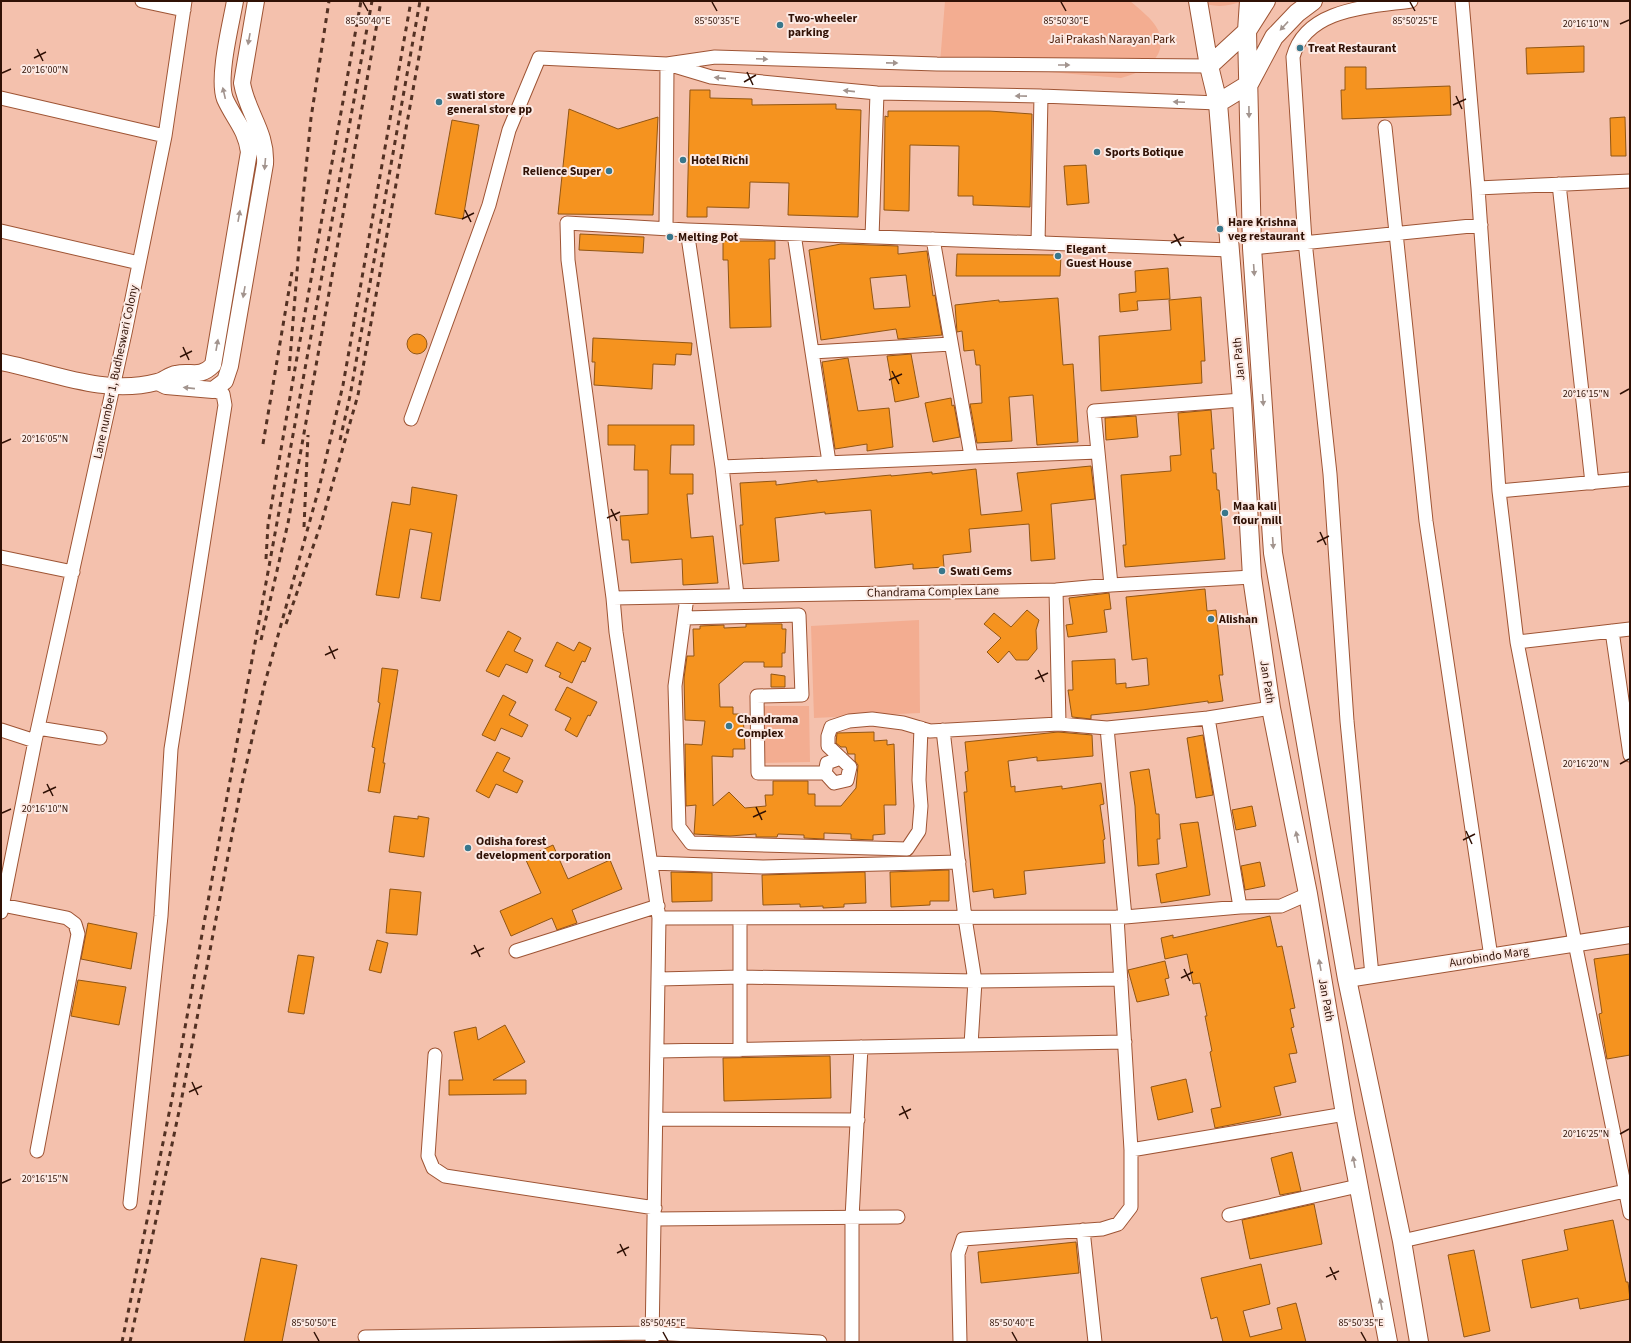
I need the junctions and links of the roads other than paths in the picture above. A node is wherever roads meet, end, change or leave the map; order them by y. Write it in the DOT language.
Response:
graph roads {
  1 [pos="142,1"];
  2 [pos="235,1"];
  3 [pos="256,1"];
  4 [pos="1249,1"];
  5 [pos="1266,1"];
  6 [pos="1313,1"];
  7 [pos="1410,1"];
  8 [pos="1462,1"];
  9 [pos="184,6"];
  10 [pos="1199,8"];
  11 [pos="1247,31"];
  12 [pos="667,64"];
  13 [pos="1208,66"];
  14 [pos="1249,84"];
  15 [pos="877,93"];
  16 [pos="1041,96"];
  17 [pos="1,98"];
  18 [pos="1218,103"];
  19 [pos="1385,127"];
  20 [pos="165,136"];
  21 [pos="1630,181"];
  22 [pos="1560,184"];
  23 [pos="1478,188"];
  24 [pos="1481,226"];
  25 [pos="666,229"];
  26 [pos="688,230"];
  27 [pos="1,231"];
  28 [pos="1397,233"];
  29 [pos="794,234"];
  30 [pos="872,237"];
  31 [pos="933,239"];
  32 [pos="1305,241"];
  33 [pos="1038,243"];
  34 [pos="1252,248"];
  35 [pos="1230,250"];
  36 [pos="139,263"];
  37 [pos="951,344"];
  38 [pos="812,352"];
  39 [pos="1,362"];
  40 [pos="158,382"];
  41 [pos="114,386"];
  42 [pos="213,390"];
  43 [pos="1242,400"];
  44 [pos="411,419"];
  45 [pos="1098,452"];
  46 [pos="971,456"];
  47 [pos="829,462"];
  48 [pos="722,467"];
  49 [pos="1630,479"];
  50 [pos="1592,483"];
  51 [pos="1500,491"];
  52 [pos="1,556"];
  53 [pos="72,572"];
  54 [pos="1252,577"];
  55 [pos="1111,585"];
  56 [pos="1056,590"];
  57 [pos="737,595"];
  58 [pos="687,597"];
  59 [pos="613,598"];
  60 [pos="685,618"];
  61 [pos="1630,629"];
  62 [pos="1612,631"];
  63 [pos="1517,642"];
  64 [pos="1271,708"];
  65 [pos="1208,718"];
  66 [pos="1059,724"];
  67 [pos="921,728"];
  68 [pos="1107,728"];
  69 [pos="1,730"];
  70 [pos="943,730"];
  71 [pos="37,734"];
  72 [pos="100,738"];
  73 [pos="1630,755"];
  74 [pos="842,758"];
  75 [pos="825,773"];
  76 [pos="959,862"];
  77 [pos="651,863"];
  78 [pos="1308,894"];
  79 [pos="1240,907"];
  80 [pos="2,908"];
  81 [pos="658,912"];
  82 [pos="1121,917"];
  83 [pos="740,918"];
  84 [pos="965,918"];
  85 [pos="1630,935"];
  86 [pos="1575,943"];
  87 [pos="516,950"];
  88 [pos="1491,957"];
  89 [pos="1372,975"];
  90 [pos="741,977"];
  91 [pos="659,979"];
  92 [pos="1121,979"];
  93 [pos="1347,979"];
  94 [pos="975,981"];
  95 [pos="1125,1042"];
  96 [pos="971,1045"];
  97 [pos="861,1047"];
  98 [pos="740,1050"];
  99 [pos="658,1051"];
  100 [pos="435,1055"];
  101 [pos="1345,1114"];
  102 [pos="656,1119"];
  103 [pos="858,1120"];
  104 [pos="1130,1150"];
  105 [pos="37,1151"];
  106 [pos="1358,1186"];
  107 [pos="1625,1191"];
  108 [pos="130,1203"];
  109 [pos="655,1214"];
  110 [pos="1630,1214"];
  111 [pos="1229,1215"];
  112 [pos="898,1217"];
  113 [pos="852,1218"];
  114 [pos="1082,1230"];
  115 [pos="1402,1241"];
  116 [pos="365,1337"];
  117 [pos="652,1338"];
  118 [pos="820,1342"];
  119 [pos="852,1342"];
  120 [pos="960,1342"];
  121 [pos="1095,1342"];
  122 [pos="1388,1342"];
  123 [pos="1419,1342"];
  1 -- 9 [label="street"];
  40 -- 2 [label="street, one-way"];
  3 -- 42 [label="street, one-way"];
  4 -- 11 [label="main road, Jan Path"];
  5 -- 11 [label="main road"];
  6 -- 14 [label="main road, one-way"];
  7 -- 32 [label="street"];
  8 -- 23 [label="street"];
  9 -- 20 [label="street, Lane number 1, Budheswari Colony"];
  10 -- 13 [label="main road, Jan Path"];
  11 -- 13 [label="main road"];
  11 -- 14 [label="main road, Jan Path"];
  12 -- 13 [label="street, one-way"];
  15 -- 12 [label="street, one-way"];
  12 -- 25 [label="street"];
  12 -- 44 [label="street"];
  13 -- 18 [label="main road, Jan Path"];
  14 -- 18 [label="main road"];
  14 -- 34 [label="main road, Jan Path, one-way"];
  16 -- 15 [label="street, one-way"];
  15 -- 30 [label="street"];
  18 -- 16 [label="street, one-way"];
  16 -- 33 [label="street"];
  17 -- 20 [label="street"];
  18 -- 35 [label="main road, Jan Path"];
  19 -- 28 [label="street"];
  20 -- 36 [label="street, Lane number 1, Budheswari Colony"];
  21 -- 22 [label="street"];
  22 -- 23 [label="street"];
  22 -- 50 [label="street"];
  23 -- 24 [label="street"];
  24 -- 28 [label="street"];
  24 -- 51 [label="street"];
  25 -- 26 [label="street"];
  25 -- 59 [label="street"];
  26 -- 29 [label="street"];
  26 -- 48 [label="street"];
  27 -- 36 [label="street"];
  28 -- 32 [label="street"];
  28 -- 88 [label="street"];
  29 -- 30 [label="street"];
  29 -- 38 [label="street"];
  30 -- 31 [label="street"];
  31 -- 33 [label="street"];
  31 -- 37 [label="street"];
  32 -- 34 [label="street"];
  32 -- 89 [label="street"];
  33 -- 35 [label="street"];
  34 -- 93 [label="main road, Jan Path, one-way"];
  35 -- 43 [label="main road, Jan Path"];
  36 -- 41 [label="street, Lane number 1, Budheswari Colony"];
  37 -- 38 [label="street"];
  37 -- 46 [label="street"];
  38 -- 47 [label="street"];
  39 -- 41 [label="street"];
  40 -- 41 [label="street"];
  42 -- 40 [label="street, one-way"];
  41 -- 53 [label="street, Lane number 1, Budheswari Colony"];
  42 -- 108 [label="street"];
  43 -- 45 [label="street"];
  43 -- 54 [label="main road, Jan Path"];
  45 -- 46 [label="street"];
  45 -- 55 [label="street"];
  46 -- 47 [label="street"];
  47 -- 48 [label="street"];
  48 -- 57 [label="street"];
  49 -- 50 [label="street"];
  50 -- 51 [label="street"];
  51 -- 63 [label="street"];
  52 -- 53 [label="street"];
  53 -- 71 [label="street, Lane number 1, Budheswari Colony"];
  54 -- 55 [label="street, Chandrama Complex Lane"];
  54 -- 64 [label="main road, Jan Path"];
  55 -- 56 [label="street, Chandrama Complex Lane"];
  56 -- 57 [label="street, Chandrama Complex Lane"];
  56 -- 66 [label="street"];
  57 -- 58 [label="street, Chandrama Complex Lane"];
  58 -- 59 [label="street, Chandrama Complex Lane"];
  58 -- 60 [label="street"];
  59 -- 77 [label="street"];
  60 -- 67 [label="street"];
  60 -- 75 [label="street"];
  61 -- 62 [label="street"];
  62 -- 63 [label="street"];
  62 -- 73 [label="street"];
  63 -- 86 [label="street"];
  64 -- 65 [label="street"];
  78 -- 64 [label="main road, Jan Path, one-way"];
  65 -- 68 [label="street"];
  65 -- 79 [label="street"];
  66 -- 68 [label="street"];
  66 -- 70 [label="street"];
  67 -- 70 [label="street"];
  67 -- 74 [label="street"];
  68 -- 82 [label="street"];
  69 -- 71 [label="street"];
  70 -- 76 [label="street"];
  71 -- 72 [label="street"];
  71 -- 80 [label="street, Lane number 1, Budheswari Colony"];
  74 -- 75 [label="street"];
  74 -- 75 [label="street"];
  76 -- 77 [label="street"];
  76 -- 84 [label="street"];
  77 -- 81 [label="street"];
  78 -- 79 [label="street"];
  101 -- 78 [label="main road, Jan Path, one-way"];
  79 -- 82 [label="street"];
  80 -- 105 [label="street"];
  81 -- 83 [label="street"];
  81 -- 87 [label="street"];
  81 -- 91 [label="street"];
  82 -- 84 [label="street"];
  82 -- 92 [label="street"];
  83 -- 84 [label="street"];
  83 -- 90 [label="street"];
  84 -- 94 [label="street"];
  85 -- 86 [label="street, Aurobindo Marg"];
  86 -- 88 [label="street, Aurobindo Marg"];
  86 -- 107 [label="street"];
  88 -- 89 [label="street, Aurobindo Marg"];
  89 -- 93 [label="street, Aurobindo Marg"];
  90 -- 91 [label="street"];
  90 -- 94 [label="street"];
  90 -- 98 [label="street"];
  91 -- 99 [label="street"];
  92 -- 94 [label="street"];
  92 -- 95 [label="street"];
  93 -- 115 [label="main road, Jan Path"];
  94 -- 96 [label="street"];
  95 -- 96 [label="street"];
  95 -- 104 [label="street"];
  96 -- 97 [label="street"];
  97 -- 98 [label="street"];
  97 -- 103 [label="street"];
  98 -- 99 [label="street"];
  99 -- 102 [label="street"];
  100 -- 109 [label="street"];
  101 -- 104 [label="street"];
  106 -- 101 [label="main road, Jan Path, one-way"];
  102 -- 103 [label="street"];
  102 -- 109 [label="street"];
  103 -- 113 [label="street"];
  104 -- 114 [label="street"];
  106 -- 111 [label="street"];
  122 -- 106 [label="main road, Jan Path, one-way"];
  107 -- 110 [label="street"];
  107 -- 115 [label="street"];
  109 -- 113 [label="street"];
  109 -- 117 [label="street"];
  112 -- 113 [label="street"];
  113 -- 119 [label="street"];
  114 -- 120 [label="street"];
  114 -- 121 [label="street"];
  115 -- 123 [label="main road, Jan Path"];
  116 -- 117 [label="street"];
  117 -- 118 [label="street"];
}
